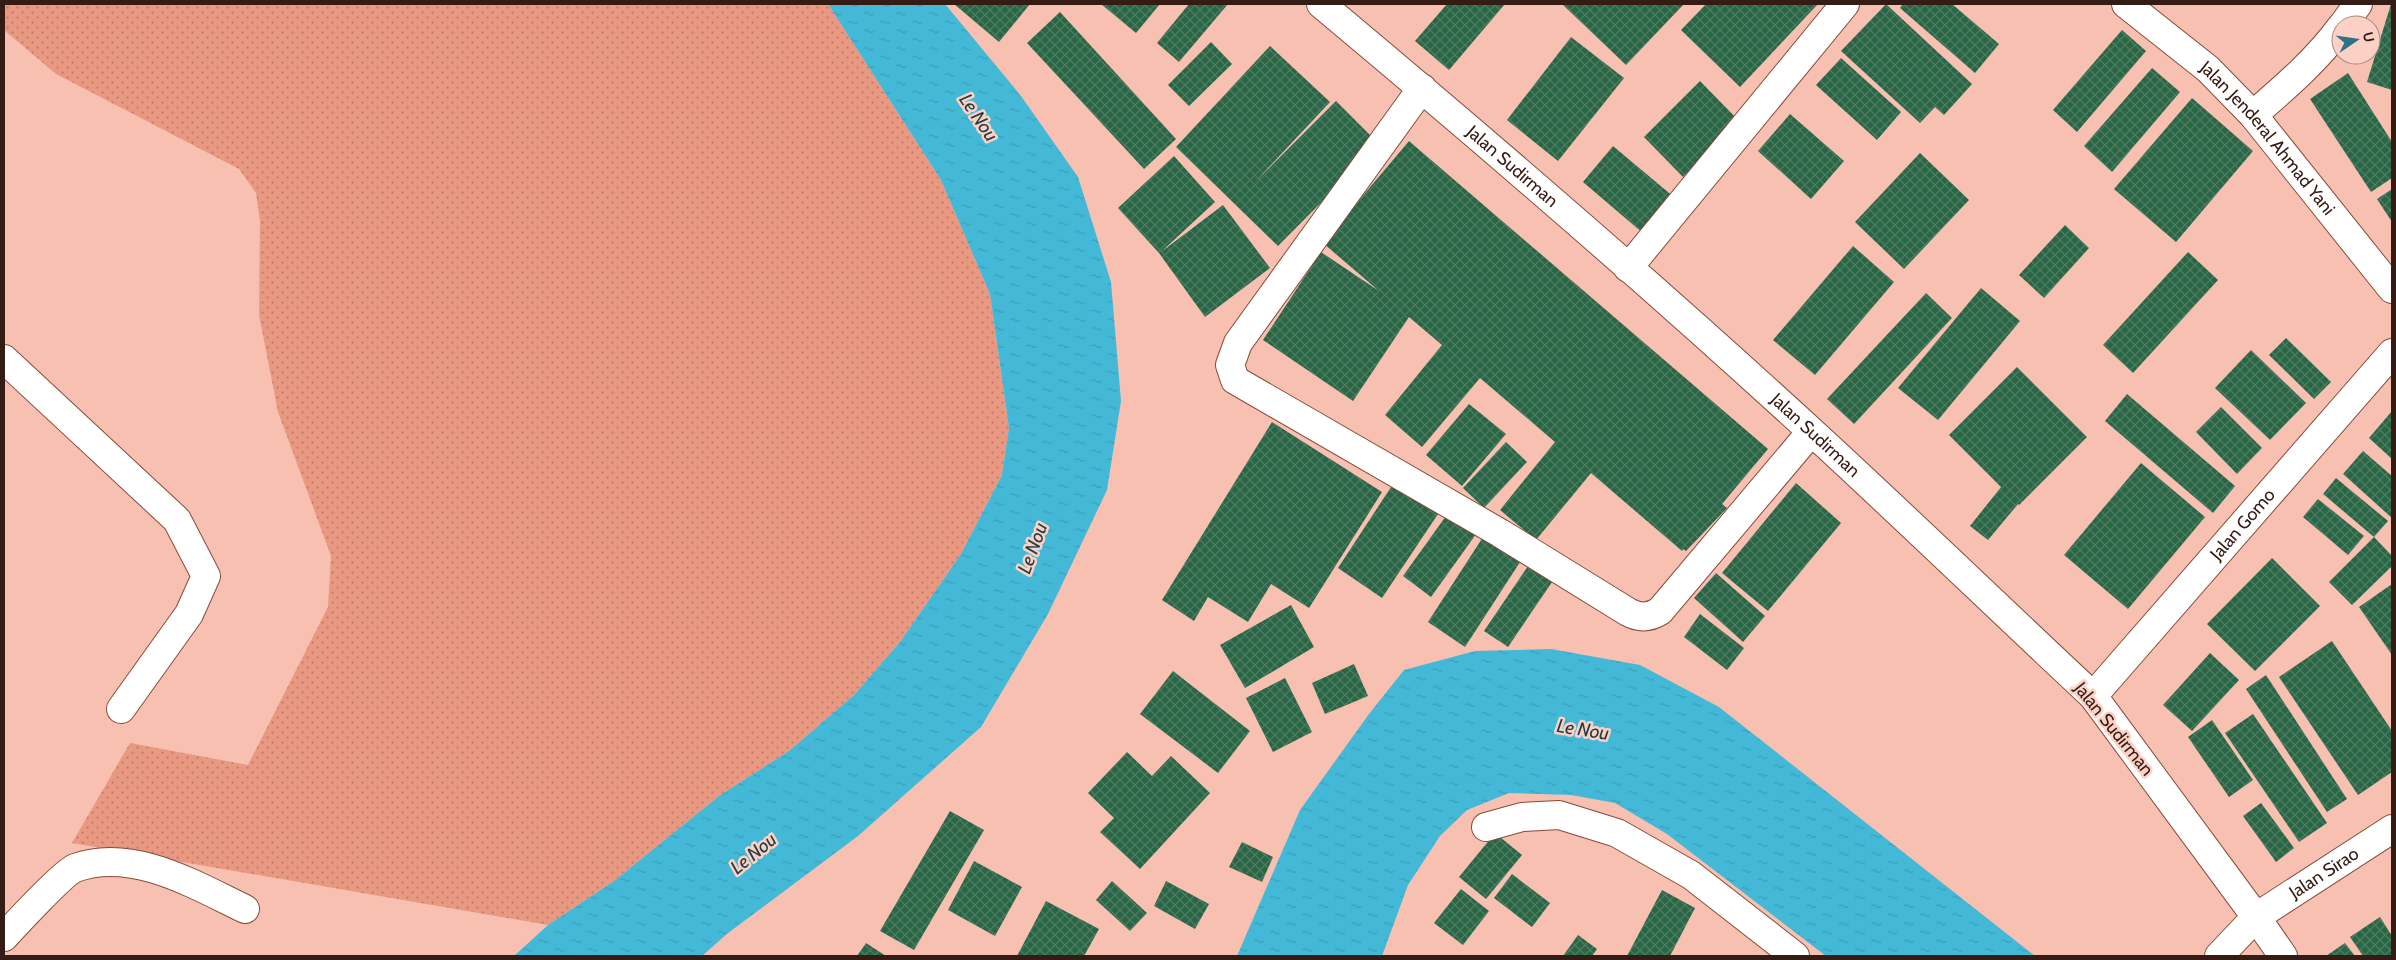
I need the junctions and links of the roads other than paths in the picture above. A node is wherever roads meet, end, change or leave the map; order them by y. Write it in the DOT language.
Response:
graph roads {
  1 [pos="1321,4"];
  2 [pos="1845,4"];
  3 [pos="2126,4"];
  4 [pos="2358,4"];
  5 [pos="2350,15"];
  6 [pos="2331,41"];
  7 [pos="1422,88"];
  8 [pos="2253,115"];
  9 [pos="1628,268"];
  10 [pos="2392,289"];
  11 [pos="2392,353"];
  12 [pos="4,359"];
  13 [pos="1811,432"];
  14 [pos="2093,696"];
  15 [pos="121,709"];
  16 [pos="1486,827"];
  17 [pos="2392,829"];
  18 [pos="245,909"];
  19 [pos="2256,917"];
  20 [pos="4,937"];
  21 [pos="1795,956"];
  22 [pos="2219,956"];
  23 [pos="2283,956"];
  1 -- 7 [label="main road, Jalan Sudirman"];
  2 -- 9 [label="main road"];
  3 -- 8 [label="main road, Jalan Jenderal Ahmad Yani"];
  4 -- 5 [label="main road"];
  6 -- 8 [label="main road"];
  7 -- 9 [label="main road, Jalan Sudirman"];
  7 -- 13 [label="main road"];
  8 -- 10 [label="main road, Jalan Jenderal Ahmad Yani"];
  9 -- 13 [label="main road, Jalan Sudirman"];
  11 -- 14 [label="main road, Jalan Gomo"];
  12 -- 15 [label="main road"];
  13 -- 14 [label="main road, Jalan Sudirman"];
  14 -- 19 [label="main road, Jalan Sudirman"];
  16 -- 21 [label="main road"];
  17 -- 19 [label="main road, Jalan Sirao"];
  18 -- 20 [label="main road"];
  19 -- 22 [label="main road, Jalan Sirao"];
  19 -- 23 [label="main road, Jalan Sudirman"];
}
